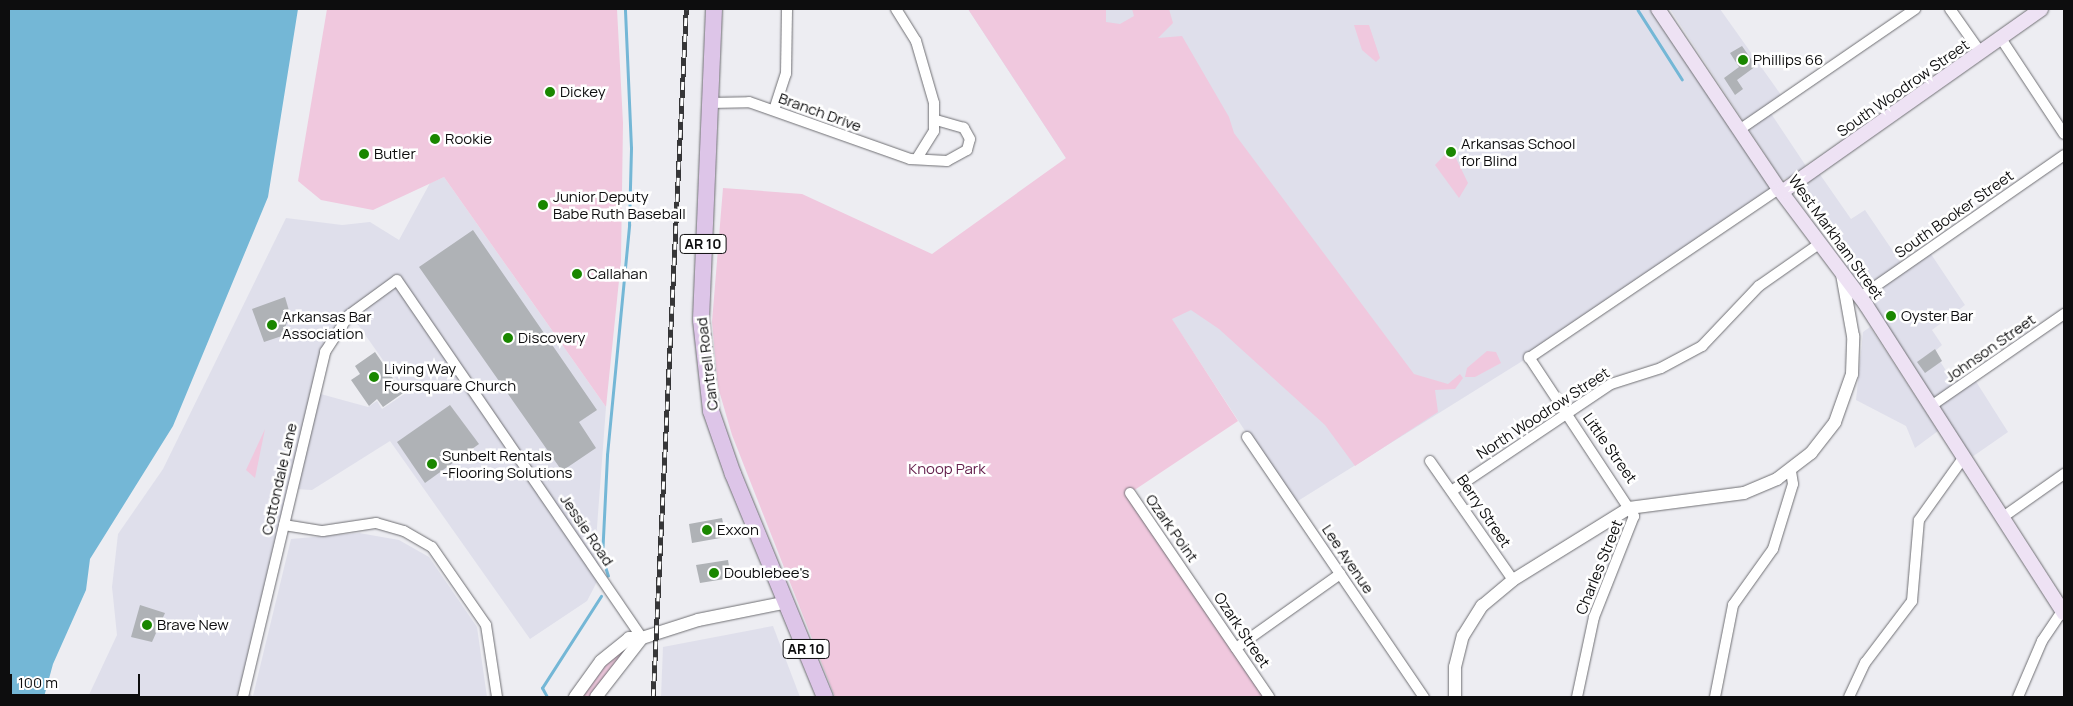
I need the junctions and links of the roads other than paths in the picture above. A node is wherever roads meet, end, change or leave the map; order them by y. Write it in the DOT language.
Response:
graph roads {
  1 [pos="714,9"];
  2 [pos="787,9"];
  3 [pos="896,9"];
  4 [pos="1658,9"];
  5 [pos="1915,9"];
  6 [pos="1950,9"];
  7 [pos="2040,9"];
  8 [pos="2000,37"];
  9 [pos="1981,53"];
  10 [pos="710,103"];
  11 [pos="774,110"];
  12 [pos="936,120"];
  13 [pos="1739,130"];
  14 [pos="2064,134"];
  15 [pos="2064,155"];
  16 [pos="918,157"];
  17 [pos="1781,190"];
  18 [pos="1819,244"];
  19 [pos="1842,274"];
  20 [pos="384,290"];
  21 [pos="1860,297"];
  22 [pos="2064,314"];
  23 [pos="1931,406"];
  24 [pos="1567,413"];
  25 [pos="1247,437"];
  26 [pos="1964,457"];
  27 [pos="1430,461"];
  28 [pos="1790,471"];
  29 [pos="2064,474"];
  30 [pos="1452,490"];
  31 [pos="1130,493"];
  32 [pos="1629,508"];
  33 [pos="2003,517"];
  34 [pos="284,525"];
  35 [pos="1340,574"];
  36 [pos="1190,580"];
  37 [pos="1513,580"];
  38 [pos="787,602"];
  39 [pos="2063,612"];
  40 [pos="642,638"];
  41 [pos="1236,648"];
  42 [pos="243,697"];
  43 [pos="497,697"];
  44 [pos="575,697"];
  45 [pos="596,697"];
  46 [pos="825,697"];
  47 [pos="1269,697"];
  48 [pos="1424,697"];
  49 [pos="1455,697"];
  50 [pos="1577,697"];
  51 [pos="1715,697"];
  52 [pos="1849,697"];
  53 [pos="2018,697"];
  1 -- 10 [label="main road, Cantrell Road / AR 10"];
  2 -- 11 [label="street"];
  3 -- 12 [label="street"];
  4 -- 13 [label="main road, West Markham Street"];
  5 -- 13 [label="street"];
  6 -- 9 [label="street"];
  7 -- 8 [label="main road, South Woodrow Street"];
  8 -- 9 [label="main road, South Woodrow Street"];
  8 -- 14 [label="street"];
  9 -- 17 [label="main road, South Woodrow Street"];
  10 -- 11 [label="street, Branch Drive"];
  10 -- 38 [label="main road, Cantrell Road / AR 10"];
  11 -- 16 [label="street, Branch Drive"];
  12 -- 16 [label="street"];
  12 -- 16 [label="street, Branch Drive"];
  13 -- 17 [label="main road, West Markham Street"];
  15 -- 21 [label="street, South Booker Street"];
  17 -- 18 [label="main road, West Markham Street"];
  17 -- 24 [label="street, Little Street"];
  18 -- 19 [label="main road, West Markham Street"];
  18 -- 24 [label="street, North Woodrow Street"];
  19 -- 21 [label="main road, West Markham Street"];
  19 -- 28 [label="street"];
  20 -- 34 [label="street, Cottondale Lane"];
  20 -- 40 [label="street, Jessie Road"];
  21 -- 23 [label="main road, West Markham Street"];
  22 -- 23 [label="street, Johnson Street"];
  23 -- 26 [label="main road, West Markham Street"];
  24 -- 30 [label="street, North Woodrow Street"];
  24 -- 32 [label="street, Little Street"];
  25 -- 35 [label="street, Lee Avenue"];
  26 -- 33 [label="main road, West Markham Street"];
  26 -- 52 [label="street"];
  27 -- 30 [label="street, Berry Street"];
  28 -- 32 [label="street"];
  28 -- 51 [label="street"];
  29 -- 33 [label="street"];
  30 -- 37 [label="street, Berry Street"];
  31 -- 36 [label="street, Ozark Point"];
  32 -- 37 [label="street"];
  32 -- 50 [label="street, Charles Street"];
  33 -- 39 [label="main road, West Markham Street"];
  34 -- 42 [label="street, Cottondale Lane"];
  34 -- 43 [label="street"];
  35 -- 41 [label="street"];
  35 -- 48 [label="street, Lee Avenue"];
  36 -- 41 [label="street, Ozark Street"];
  37 -- 49 [label="street"];
  38 -- 40 [label="street"];
  38 -- 46 [label="main road, Cantrell Road / AR 10"];
  39 -- 53 [label="street"];
  40 -- 44 [label="street"];
  40 -- 45 [label="street"];
  41 -- 47 [label="street, Ozark Street"];
}
